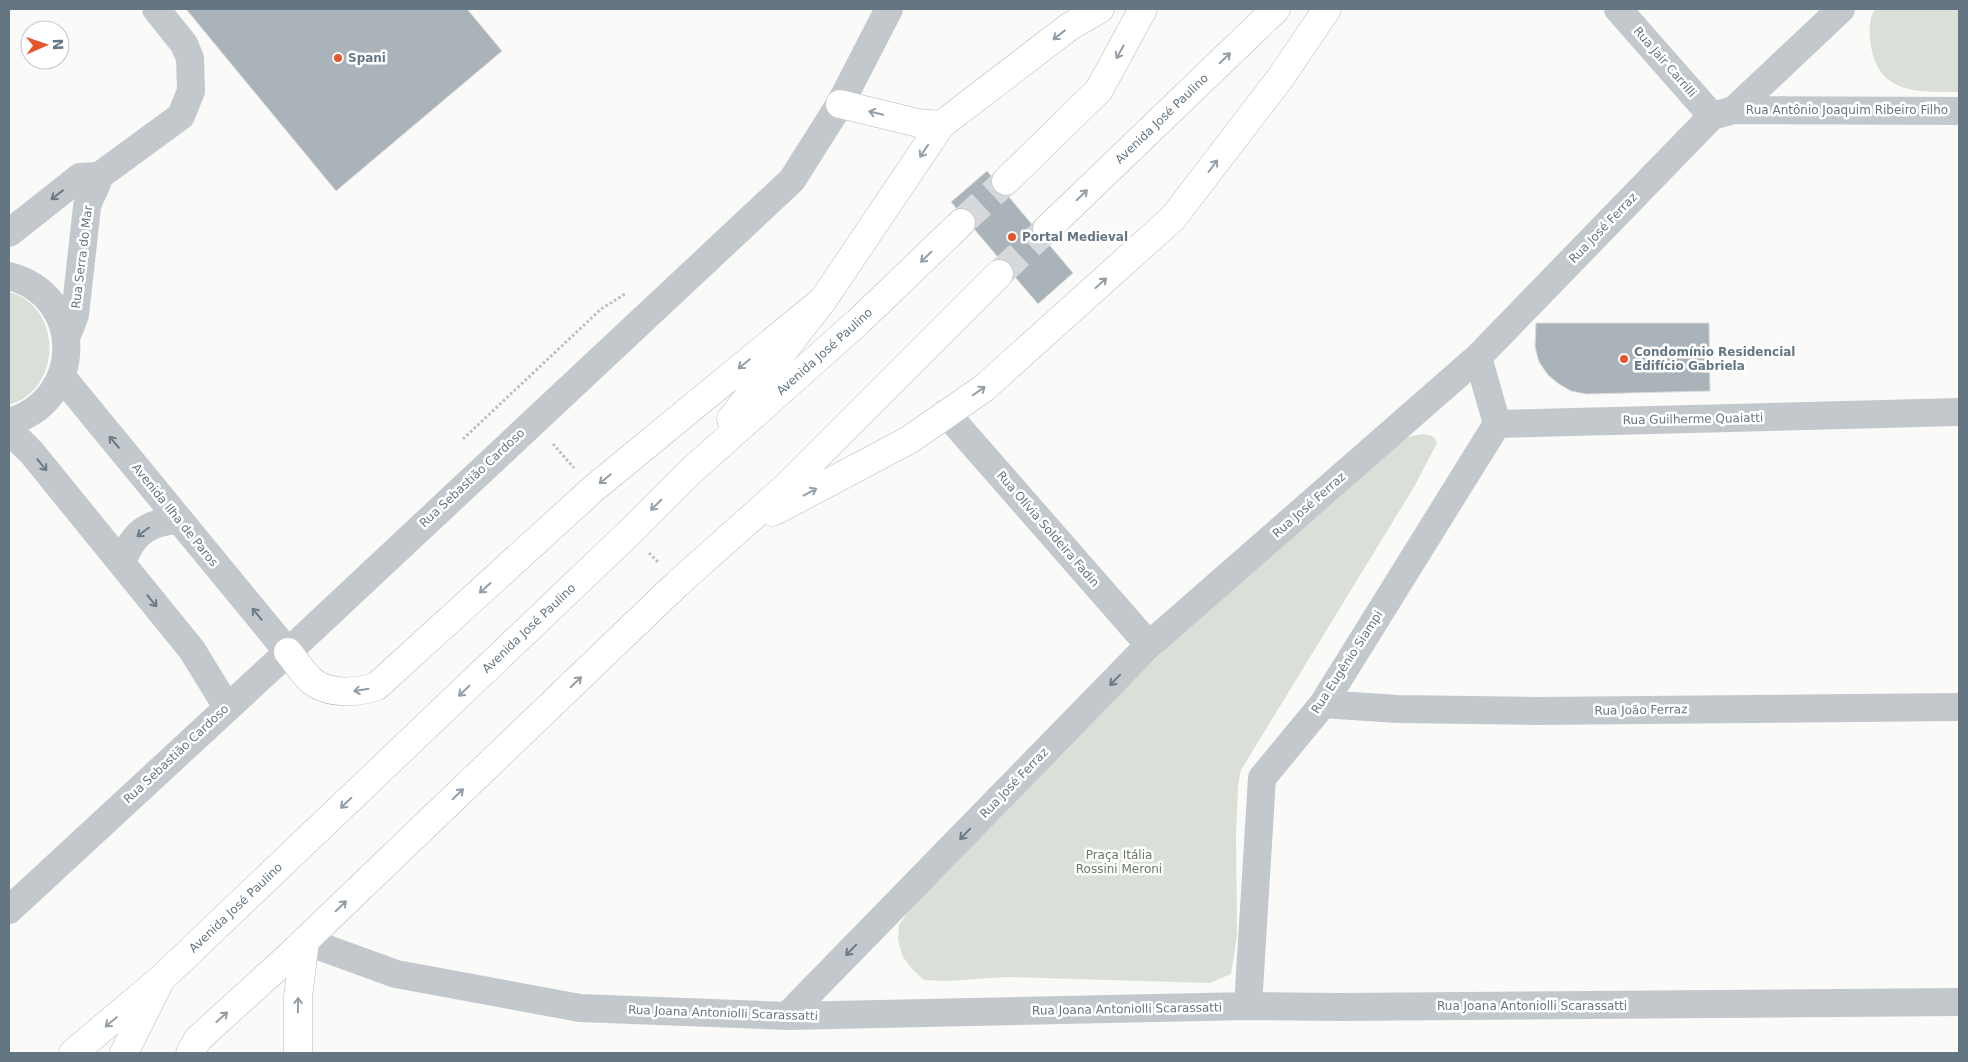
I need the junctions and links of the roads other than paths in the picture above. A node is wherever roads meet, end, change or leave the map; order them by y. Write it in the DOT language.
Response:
graph roads {
  1 [pos="156,9"];
  2 [pos="889,9"];
  3 [pos="1100,9"];
  4 [pos="1143,9"];
  5 [pos="1276,9"];
  6 [pos="1327,9"];
  7 [pos="1618,9"];
  8 [pos="1841,9"];
  9 [pos="840,104"];
  10 [pos="1959,111"];
  11 [pos="1723,113"];
  12 [pos="941,125"];
  13 [pos="99,176"];
  14 [pos="1006,181"];
  15 [pos="961,223"];
  16 [pos="1047,229"];
  17 [pos="9,233"];
  18 [pos="999,274"];
  19 [pos="9,276"];
  20 [pos="823,300"];
  21 [pos="66,338"];
  22 [pos="1478,357"];
  23 [pos="62,377"];
  24 [pos="1959,412"];
  25 [pos="946,413"];
  26 [pos="9,422"];
  27 [pos="1497,424"];
  28 [pos="9,430"];
  29 [pos="691,471"];
  30 [pos="179,520"];
  31 [pos="737,532"];
  32 [pos="122,563"];
  33 [pos="1149,645"];
  34 [pos="288,652"];
  35 [pos="1323,704"];
  36 [pos="227,707"];
  37 [pos="1959,707"];
  38 [pos="9,910"];
  39 [pos="305,941"];
  40 [pos="161,979"];
  41 [pos="1959,1002"];
  42 [pos="1248,1006"];
  43 [pos="787,1016"];
  44 [pos="74,1053"];
  45 [pos="124,1053"];
  46 [pos="190,1053"];
  47 [pos="298,1053"];
  1 -- 13 [label="street"];
  2 -- 9 [label="street, Rua Sebastião Cardoso"];
  3 -- 12 [label="main road, one-way"];
  4 -- 14 [label="main road, one-way"];
  16 -- 5 [label="main road, Avenida José Paulino, one-way"];
  25 -- 6 [label="main road, one-way"];
  7 -- 11 [label="street, Rua Jair Carrilli"];
  8 -- 11 [label="street, Rua José Ferraz"];
  12 -- 9 [label="main road, one-way"];
  9 -- 34 [label="street, Rua Sebastião Cardoso"];
  10 -- 11 [label="street, Rua Antônio Joaquim Ribeiro Filho"];
  11 -- 22 [label="street, Rua José Ferraz"];
  12 -- 20 [label="main road, one-way"];
  13 -- 17 [label="street, one-way"];
  13 -- 21 [label="street, Rua Serra do Mar"];
  15 -- 29 [label="main road, Avenida José Paulino, one-way"];
  18 -- 31 [label="main road"];
  19 -- 21 [label="street"];
  20 -- 29 [label="main road"];
  20 -- 34 [label="main road, one-way"];
  21 -- 23 [label="street"];
  22 -- 27 [label="street"];
  22 -- 33 [label="street, Rua José Ferraz"];
  23 -- 26 [label="street"];
  30 -- 23 [label="street, Avenida Ilha de Paros, one-way"];
  24 -- 27 [label="street, Rua Guilherme Quaiatti"];
  31 -- 25 [label="main road, one-way"];
  25 -- 33 [label="street, Rua Olívia Soldeira Fadin"];
  27 -- 35 [label="street, Rua Eugênio Siampi"];
  28 -- 32 [label="street, one-way"];
  29 -- 40 [label="main road, Avenida José Paulino, one-way"];
  30 -- 32 [label="street, one-way"];
  34 -- 30 [label="street, Avenida Ilha de Paros, one-way"];
  39 -- 31 [label="main road, one-way"];
  32 -- 36 [label="street, one-way"];
  33 -- 43 [label="street, Rua José Ferraz, one-way"];
  34 -- 36 [label="street, Rua Sebastião Cardoso"];
  35 -- 37 [label="street, Rua João Ferraz"];
  35 -- 42 [label="street, Rua Eugênio Siampi"];
  36 -- 38 [label="street, Rua Sebastião Cardoso"];
  39 -- 43 [label="street, Rua Joana Antoniolli Scarassatti"];
  46 -- 39 [label="main road, one-way"];
  47 -- 39 [label="main road, one-way"];
  40 -- 44 [label="main road, one-way"];
  40 -- 45 [label="main road, Avenida José Paulino"];
  41 -- 42 [label="street, Rua Joana Antoniolli Scarassatti"];
  42 -- 43 [label="street, Rua Joana Antoniolli Scarassatti"];
}
